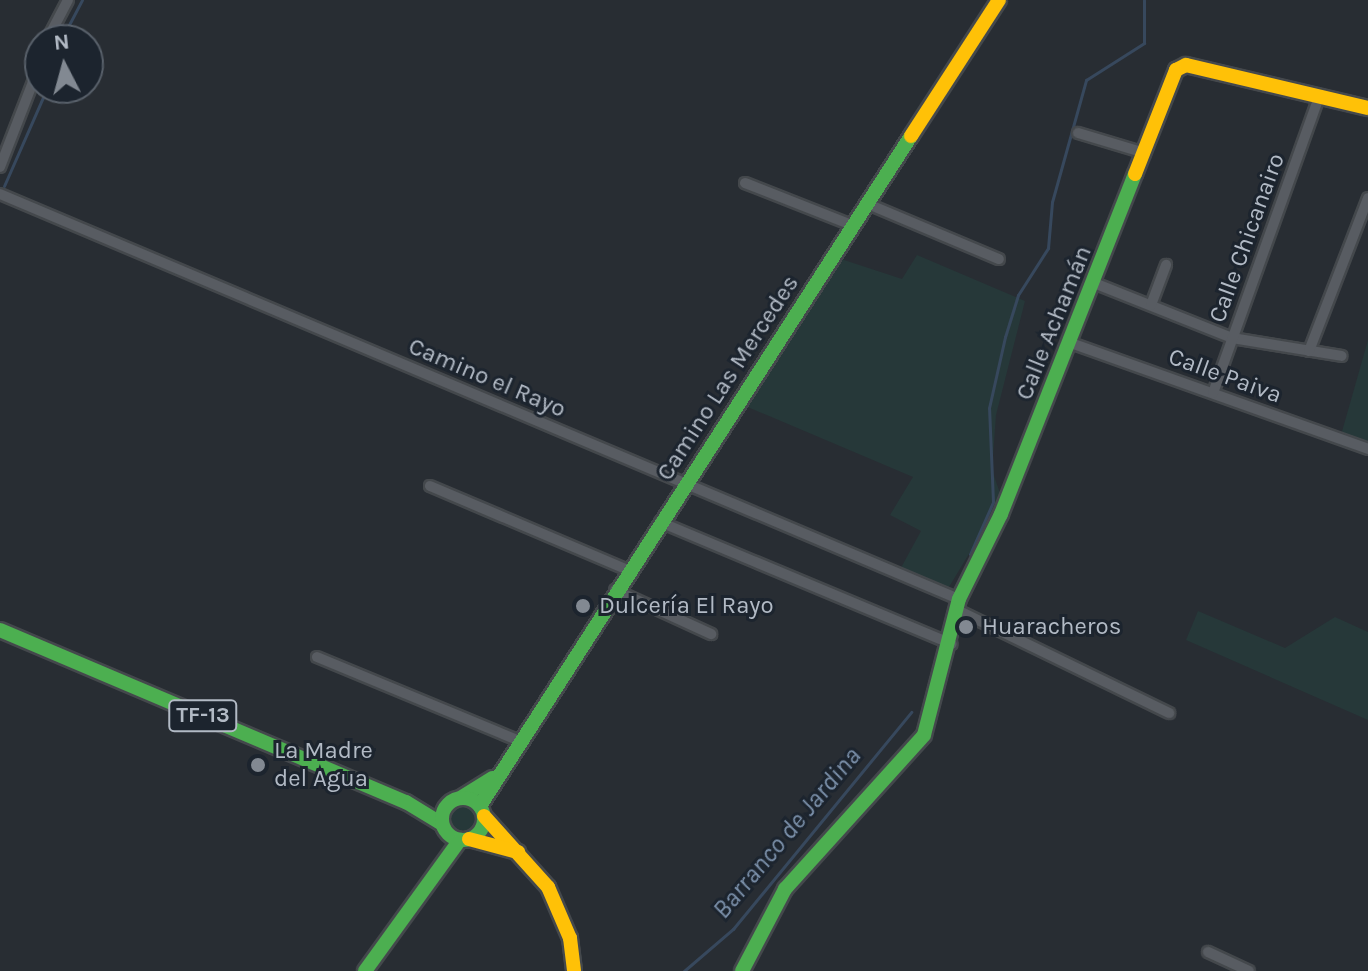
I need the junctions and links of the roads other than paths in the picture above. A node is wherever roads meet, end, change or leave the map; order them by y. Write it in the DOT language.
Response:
graph roads {
  1 [pos="68,0"];
  2 [pos="999,0"];
  3 [pos="55,24"];
  4 [pos="1319,97"];
  5 [pos="24,104"];
  6 [pos="1368,108"];
  7 [pos="1078,133"];
  8 [pos="1145,153"];
  9 [pos="0,167"];
  10 [pos="745,183"];
  11 [pos="0,194"];
  12 [pos="1368,198"];
  13 [pos="868,204"];
  14 [pos="854,226"];
  15 [pos="999,259"];
  16 [pos="1166,265"];
  17 [pos="1094,283"];
  18 [pos="1151,305"];
  19 [pos="1232,338"];
  20 [pos="1068,342"];
  21 [pos="1309,351"];
  22 [pos="1342,356"];
  23 [pos="1213,393"];
  24 [pos="1368,449"];
  25 [pos="685,482"];
  26 [pos="430,486"];
  27 [pos="660,522"];
  28 [pos="628,570"];
  29 [pos="615,590"];
  30 [pos="958,604"];
  31 [pos="0,630"];
  32 [pos="711,634"];
  33 [pos="951,644"];
  34 [pos="317,657"];
  35 [pos="1169,713"];
  36 [pos="517,740"];
  37 [pos="492,778"];
  38 [pos="457,798"];
  39 [pos="406,802"];
  40 [pos="482,811"];
  41 [pos="443,827"];
  42 [pos="464,840"];
  43 [pos="518,852"];
  44 [pos="440,858"];
  45 [pos="1208,952"];
  46 [pos="365,971"];
  47 [pos="574,971"];
  48 [pos="742,971"];
  49 [pos="1249,971"];
  1 -- 3 [label="street"];
  2 -- 13 [label="main road, Camino Las Mercedes"];
  4 -- 6 [label="main road"];
  4 -- 8 [label="main road, Calle Achamán"];
  4 -- 19 [label="street, Calle Chicanairo"];
  5 -- 9 [label="street"];
  7 -- 8 [label="street"];
  8 -- 17 [label="main road, Calle Achamán"];
  10 -- 14 [label="street"];
  11 -- 25 [label="street, Camino el Rayo"];
  12 -- 21 [label="street"];
  13 -- 14 [label="main road, Camino Las Mercedes"];
  13 -- 15 [label="street"];
  14 -- 25 [label="main road, Camino Las Mercedes"];
  16 -- 18 [label="street"];
  17 -- 18 [label="street"];
  17 -- 20 [label="main road, Calle Achamán"];
  18 -- 19 [label="street"];
  19 -- 21 [label="street"];
  19 -- 23 [label="street, Calle Chicanairo"];
  20 -- 23 [label="street, Calle Paiva"];
  20 -- 30 [label="main road, Calle Achamán"];
  21 -- 22 [label="street"];
  23 -- 24 [label="street, Calle Paiva"];
  25 -- 27 [label="main road, Camino Las Mercedes"];
  25 -- 30 [label="street, Camino el Rayo"];
  26 -- 28 [label="street"];
  27 -- 28 [label="main road, Camino Las Mercedes"];
  27 -- 33 [label="street"];
  28 -- 29 [label="main road, Camino Las Mercedes"];
  29 -- 32 [label="street"];
  29 -- 36 [label="main road, Camino Las Mercedes"];
  30 -- 33 [label="main road, Calle Achamán"];
  30 -- 35 [label="street, Camino el Rayo"];
  31 -- 39 [label="main road, TF-13"];
  33 -- 48 [label="main road, Calle Achamán"];
  34 -- 36 [label="street"];
  36 -- 37 [label="main road, Camino Las Mercedes"];
  37 -- 38 [label="main road, Camino Las Mercedes"];
  37 -- 40 [label="main road, Camino Las Mercedes"];
  38 -- 39 [label="main road, TF-13"];
  38 -- 40 [label="main road, TF-13"];
  38 -- 41 [label="main road"];
  39 -- 41 [label="main road, TF-13"];
  40 -- 42 [label="main road, Camino Las Mercedes"];
  40 -- 43 [label="main road, TF-13"];
  41 -- 42 [label="main road, TF-13"];
  41 -- 44 [label="main road"];
  42 -- 43 [label="main road, TF-13"];
  42 -- 44 [label="main road"];
  43 -- 47 [label="main road, TF-13"];
  44 -- 46 [label="main road"];
  45 -- 49 [label="street"];
}
